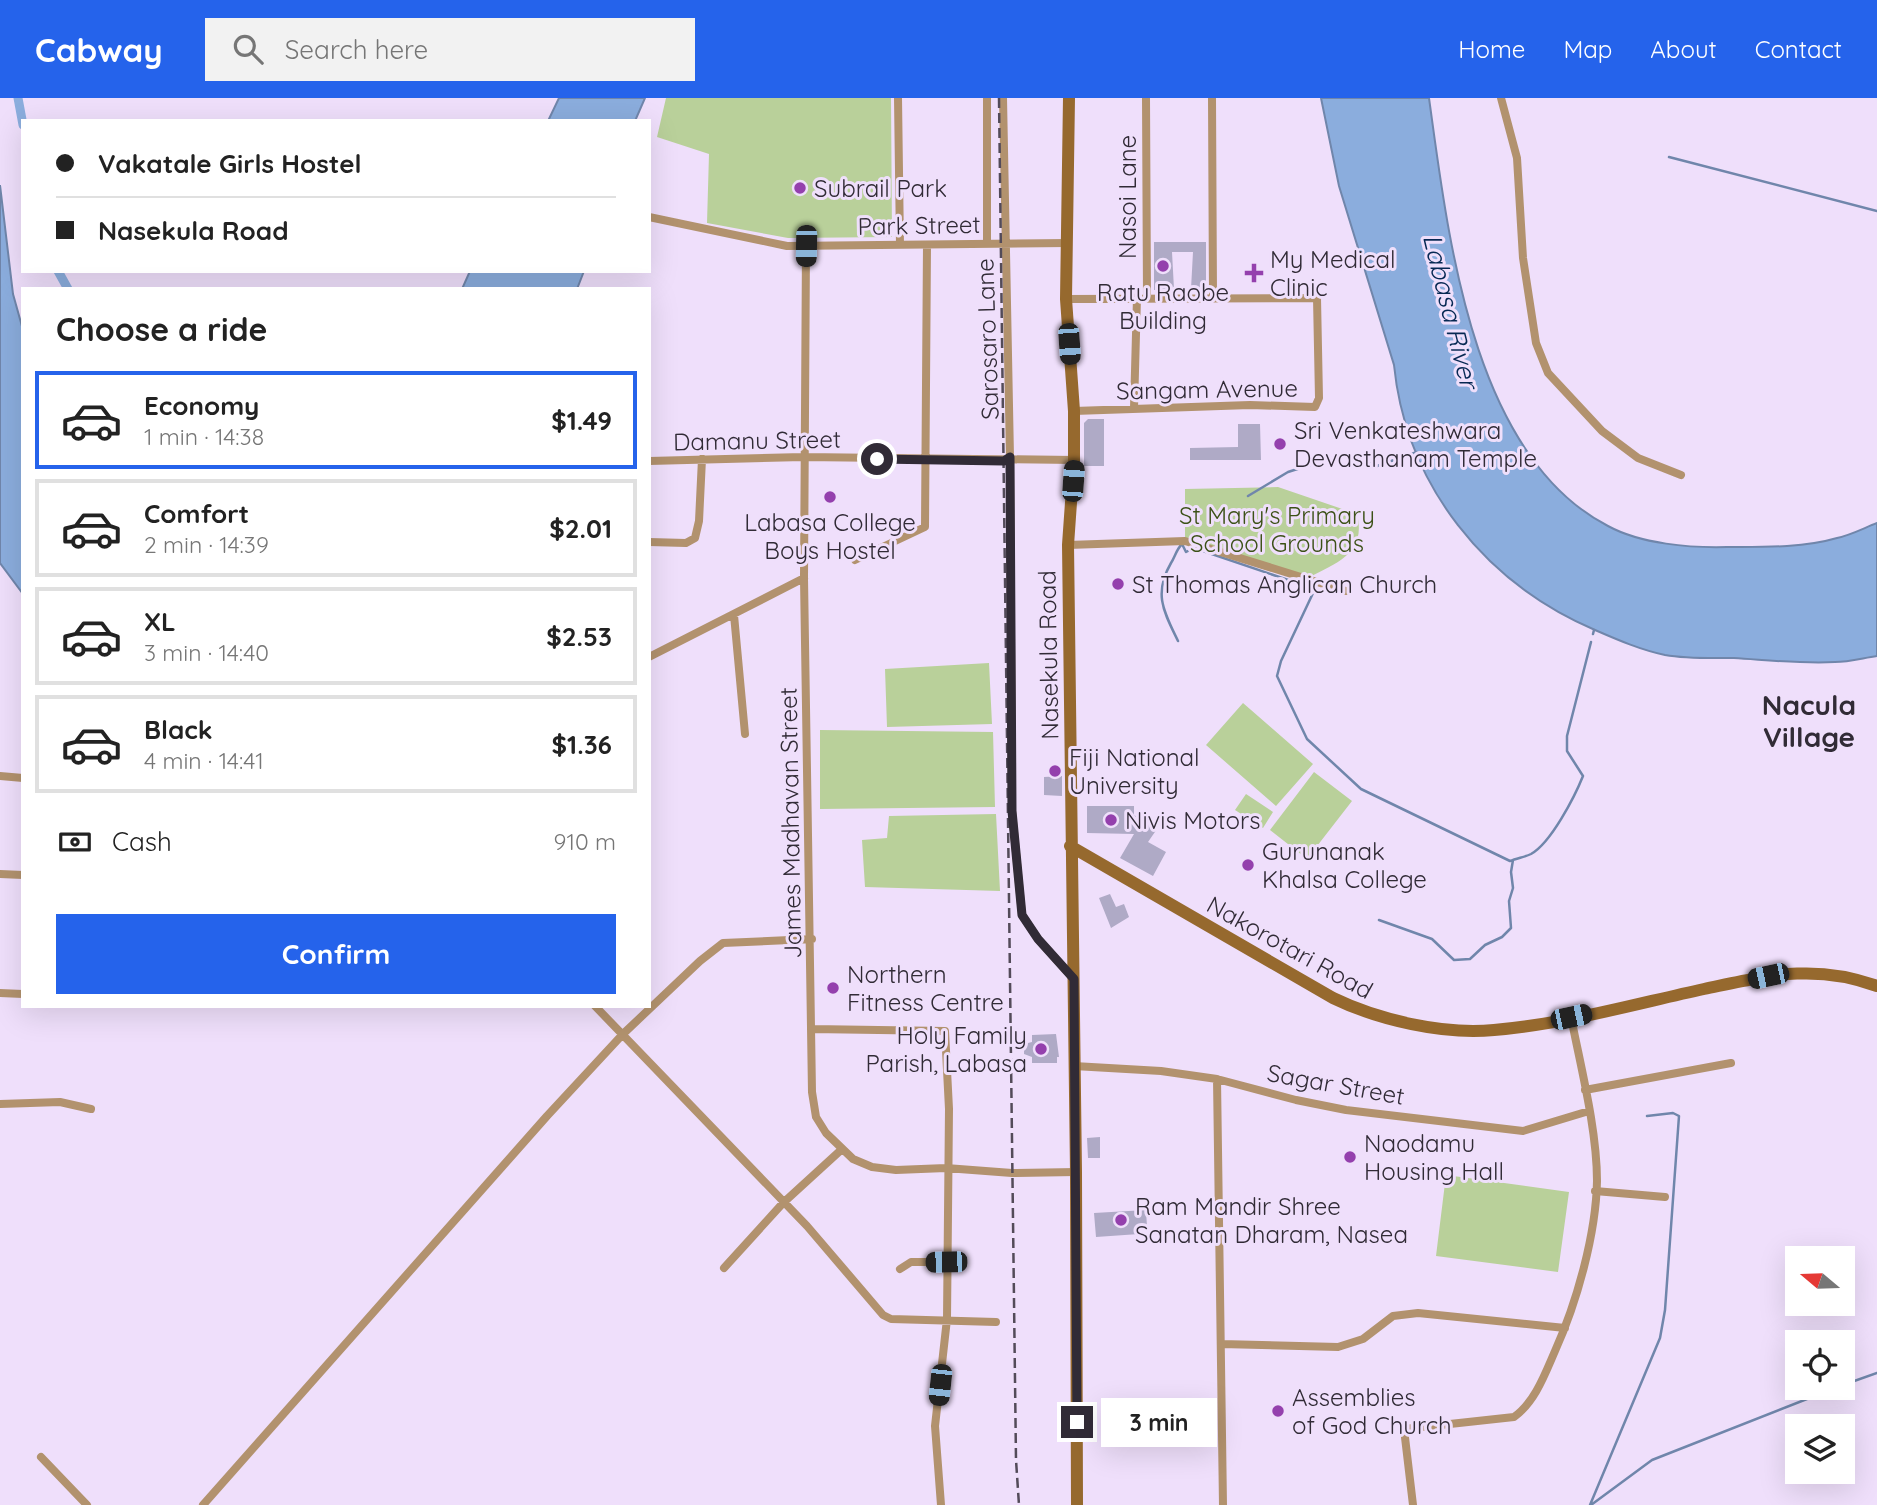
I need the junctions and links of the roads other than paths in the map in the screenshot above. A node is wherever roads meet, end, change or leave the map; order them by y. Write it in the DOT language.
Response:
graph roads {
  1 [pos="898,98"];
  2 [pos="987,98"];
  3 [pos="1003,98"];
  4 [pos="1069,98"];
  5 [pos="1146,98"];
  6 [pos="1212,98"];
  7 [pos="1501,98"];
  8 [pos="651,217"];
  9 [pos="1067,243"];
  10 [pos="987,244"];
  11 [pos="1004,244"];
  12 [pos="900,245"];
  13 [pos="927,245"];
  14 [pos="806,246"];
  15 [pos="1137,297"];
  16 [pos="1147,297"];
  17 [pos="1213,297"];
  18 [pos="1066,299"];
  19 [pos="1134,408"];
  20 [pos="1074,411"];
  21 [pos="803,457"];
  22 [pos="1010,457"];
  23 [pos="702,459"];
  24 [pos="926,460"];
  25 [pos="1074,460"];
  26 [pos="651,461"];
  27 [pos="1681,475"];
  28 [pos="651,542"];
  29 [pos="1068,545"];
  30 [pos="855,560"];
  31 [pos="804,578"];
  32 [pos="1346,591"];
  33 [pos="734,615"];
  34 [pos="651,656"];
  35 [pos="745,734"];
  36 [pos="0,776"];
  37 [pos="21,778"];
  38 [pos="1070,846"];
  39 [pos="0,874"];
  40 [pos="21,875"];
  41 [pos="811,939"];
  42 [pos="1074,979"];
  43 [pos="1877,986"];
  44 [pos="0,993"];
  45 [pos="21,994"];
  46 [pos="597,1008"];
  47 [pos="1571,1017"];
  48 [pos="812,1029"];
  49 [pos="623,1034"];
  50 [pos="1731,1063"];
  51 [pos="1074,1066"];
  52 [pos="1217,1079"];
  53 [pos="1585,1090"];
  54 [pos="0,1104"];
  55 [pos="91,1109"];
  56 [pos="1589,1111"];
  57 [pos="841,1150"];
  58 [pos="946,1168"];
  59 [pos="1076,1172"];
  60 [pos="1595,1191"];
  61 [pos="1665,1197"];
  62 [pos="783,1203"];
  63 [pos="946,1262"];
  64 [pos="724,1268"];
  65 [pos="900,1269"];
  66 [pos="947,1319"];
  67 [pos="996,1322"];
  68 [pos="1565,1328"];
  69 [pos="1221,1344"];
  70 [pos="41,1457"];
  71 [pos="87,1505"];
  72 [pos="203,1505"];
  73 [pos="941,1505"];
  74 [pos="1077,1505"];
  75 [pos="1223,1505"];
  76 [pos="1413,1505"];
  1 -- 12 [label="street"];
  2 -- 10 [label="street"];
  3 -- 11 [label="street, Sarosaro Lane"];
  4 -- 9 [label="main road, Nasekula Road"];
  5 -- 16 [label="street, Nasoi Lane"];
  6 -- 17 [label="street"];
  7 -- 27 [label="street"];
  8 -- 14 [label="street, Park Street"];
  9 -- 11 [label="street, Park Street"];
  9 -- 18 [label="main road, Nasekula Road"];
  10 -- 11 [label="street, Park Street"];
  10 -- 13 [label="street, Park Street"];
  11 -- 22 [label="street, Sarosaro Lane"];
  12 -- 13 [label="street, Park Street"];
  12 -- 14 [label="street, Park Street"];
  13 -- 24 [label="street"];
  14 -- 21 [label="street, James Madhavan Street"];
  15 -- 16 [label="street"];
  15 -- 18 [label="street"];
  15 -- 19 [label="street"];
  16 -- 17 [label="street"];
  17 -- 19 [label="street, Sangam Avenue"];
  18 -- 20 [label="main road, Nasekula Road"];
  19 -- 20 [label="street, Sangam Avenue"];
  20 -- 25 [label="main road, Nasekula Road"];
  21 -- 23 [label="street, Damanu Street"];
  21 -- 24 [label="street, Damanu Street"];
  21 -- 31 [label="street, James Madhavan Street"];
  22 -- 24 [label="street, Damanu Street"];
  22 -- 25 [label="street, Damanu Street"];
  22 -- 42 [label="street, Sarosaro Lane"];
  23 -- 26 [label="street, Damanu Street"];
  23 -- 28 [label="street"];
  24 -- 30 [label="street"];
  25 -- 29 [label="main road, Nasekula Road"];
  29 -- 32 [label="street"];
  29 -- 38 [label="main road, Nasekula Road"];
  31 -- 33 [label="street"];
  31 -- 41 [label="street, James Madhavan Street"];
  33 -- 34 [label="street"];
  33 -- 35 [label="street"];
  36 -- 37 [label="street"];
  38 -- 42 [label="main road, Nasekula Road"];
  38 -- 47 [label="main road, Nakorotari Road"];
  39 -- 40 [label="street"];
  41 -- 48 [label="street, James Madhavan Street"];
  41 -- 49 [label="street"];
  42 -- 51 [label="main road, Nasekula Road"];
  43 -- 47 [label="main road, Nakorotari Road"];
  44 -- 45 [label="street"];
  46 -- 49 [label="street"];
  47 -- 53 [label="street"];
  48 -- 57 [label="street, James Madhavan Street"];
  48 -- 58 [label="street"];
  49 -- 62 [label="street"];
  49 -- 72 [label="street"];
  50 -- 53 [label="street"];
  51 -- 52 [label="street, Sagar Street"];
  51 -- 59 [label="main road, Nasekula Road"];
  52 -- 56 [label="street, Sagar Street"];
  52 -- 69 [label="street"];
  53 -- 56 [label="street"];
  54 -- 55 [label="street"];
  56 -- 60 [label="street"];
  57 -- 58 [label="street, James Madhavan Street"];
  57 -- 62 [label="street"];
  58 -- 59 [label="street, James Madhavan Street"];
  58 -- 63 [label="street"];
  59 -- 74 [label="main road, Nasekula Road"];
  60 -- 61 [label="street"];
  60 -- 68 [label="street"];
  62 -- 64 [label="street"];
  62 -- 66 [label="street"];
  63 -- 65 [label="street"];
  63 -- 66 [label="street"];
  66 -- 67 [label="street"];
  66 -- 73 [label="street"];
  68 -- 69 [label="street"];
  68 -- 76 [label="street"];
  69 -- 75 [label="street"];
  70 -- 71 [label="street"];
}
